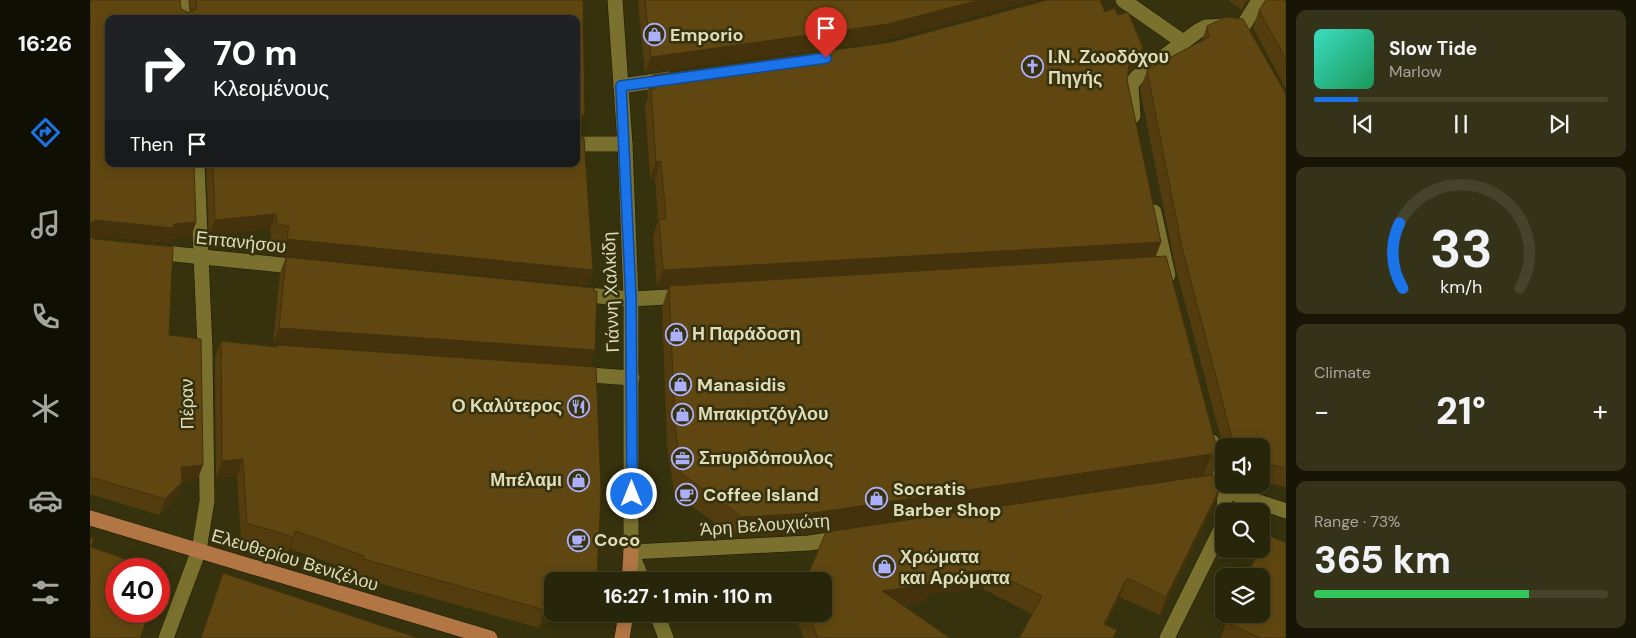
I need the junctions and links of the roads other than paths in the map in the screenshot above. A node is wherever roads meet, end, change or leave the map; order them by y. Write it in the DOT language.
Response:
graph roads {
  1 [pos="181,0"];
  2 [pos="615,0"];
  3 [pos="1123,0"];
  4 [pos="1258,0"];
  5 [pos="183,15"];
  6 [pos="1183,42"];
  7 [pos="679,78"];
  8 [pos="621,86"];
  9 [pos="1137,135"];
  10 [pos="580,144"];
  11 [pos="625,144"];
  12 [pos="197,167"];
  13 [pos="1152,201"];
  14 [pos="136,250"];
  15 [pos="200,257"];
  16 [pos="1166,267"];
  17 [pos="318,268"];
  18 [pos="1146,268"];
  19 [pos="1171,286"];
  20 [pos="563,293"];
  21 [pos="700,295"];
  22 [pos="631,299"];
  23 [pos="562,373"];
  24 [pos="632,378"];
  25 [pos="1208,426"];
  26 [pos="1215,453"];
  27 [pos="1186,486"];
  28 [pos="1215,488"];
  29 [pos="1228,493"];
  30 [pos="1286,511"];
  31 [pos="90,518"];
  32 [pos="857,536"];
  33 [pos="1215,544"];
  34 [pos="199,550"];
  35 [pos="631,552"];
  36 [pos="630,572"];
  37 [pos="639,572"];
  38 [pos="625,622"];
  39 [pos="660,622"];
  40 [pos="166,638"];
  41 [pos="488,638"];
  42 [pos="622,638"];
  43 [pos="666,638"];
  44 [pos="1167,638"];
  1 -- 5 [label="street"];
  2 -- 8 [label="street, Γιάννη Χαλκίδη"];
  3 -- 6 [label="street"];
  4 -- 6 [label="street"];
  6 -- 9 [label="street"];
  7 -- 8 [label="street"];
  8 -- 11 [label="street, Γιάννη Χαλκίδη"];
  10 -- 11 [label="street"];
  11 -- 22 [label="street, Γιάννη Χαλκίδη"];
  12 -- 15 [label="street, Πέραν"];
  13 -- 16 [label="street"];
  14 -- 15 [label="street, Επτανήσου"];
  15 -- 17 [label="street, Επτανήσου"];
  15 -- 34 [label="street, Πέραν"];
  16 -- 18 [label="street"];
  16 -- 19 [label="street"];
  20 -- 22 [label="street"];
  21 -- 22 [label="street"];
  22 -- 24 [label="street, Γιάννη Χαλκίδη"];
  23 -- 24 [label="street"];
  24 -- 35 [label="street, Γιάννη Χαλκίδη"];
  25 -- 26 [label="street"];
  27 -- 28 [label="street"];
  29 -- 30 [label="street"];
  31 -- 34 [label="main road, Ελευθερίου Βενιζέλου"];
  32 -- 35 [label="street, Άρη Βελουχιώτη"];
  33 -- 44 [label="street"];
  34 -- 40 [label="street, Πέραν"];
  34 -- 41 [label="main road, Ελευθερίου Βενιζέλου"];
  35 -- 36 [label="main road"];
  35 -- 37 [label="street, Γιάννη Χαλκίδη"];
  38 -- 42 [label="main road"];
  39 -- 43 [label="street"];
}
